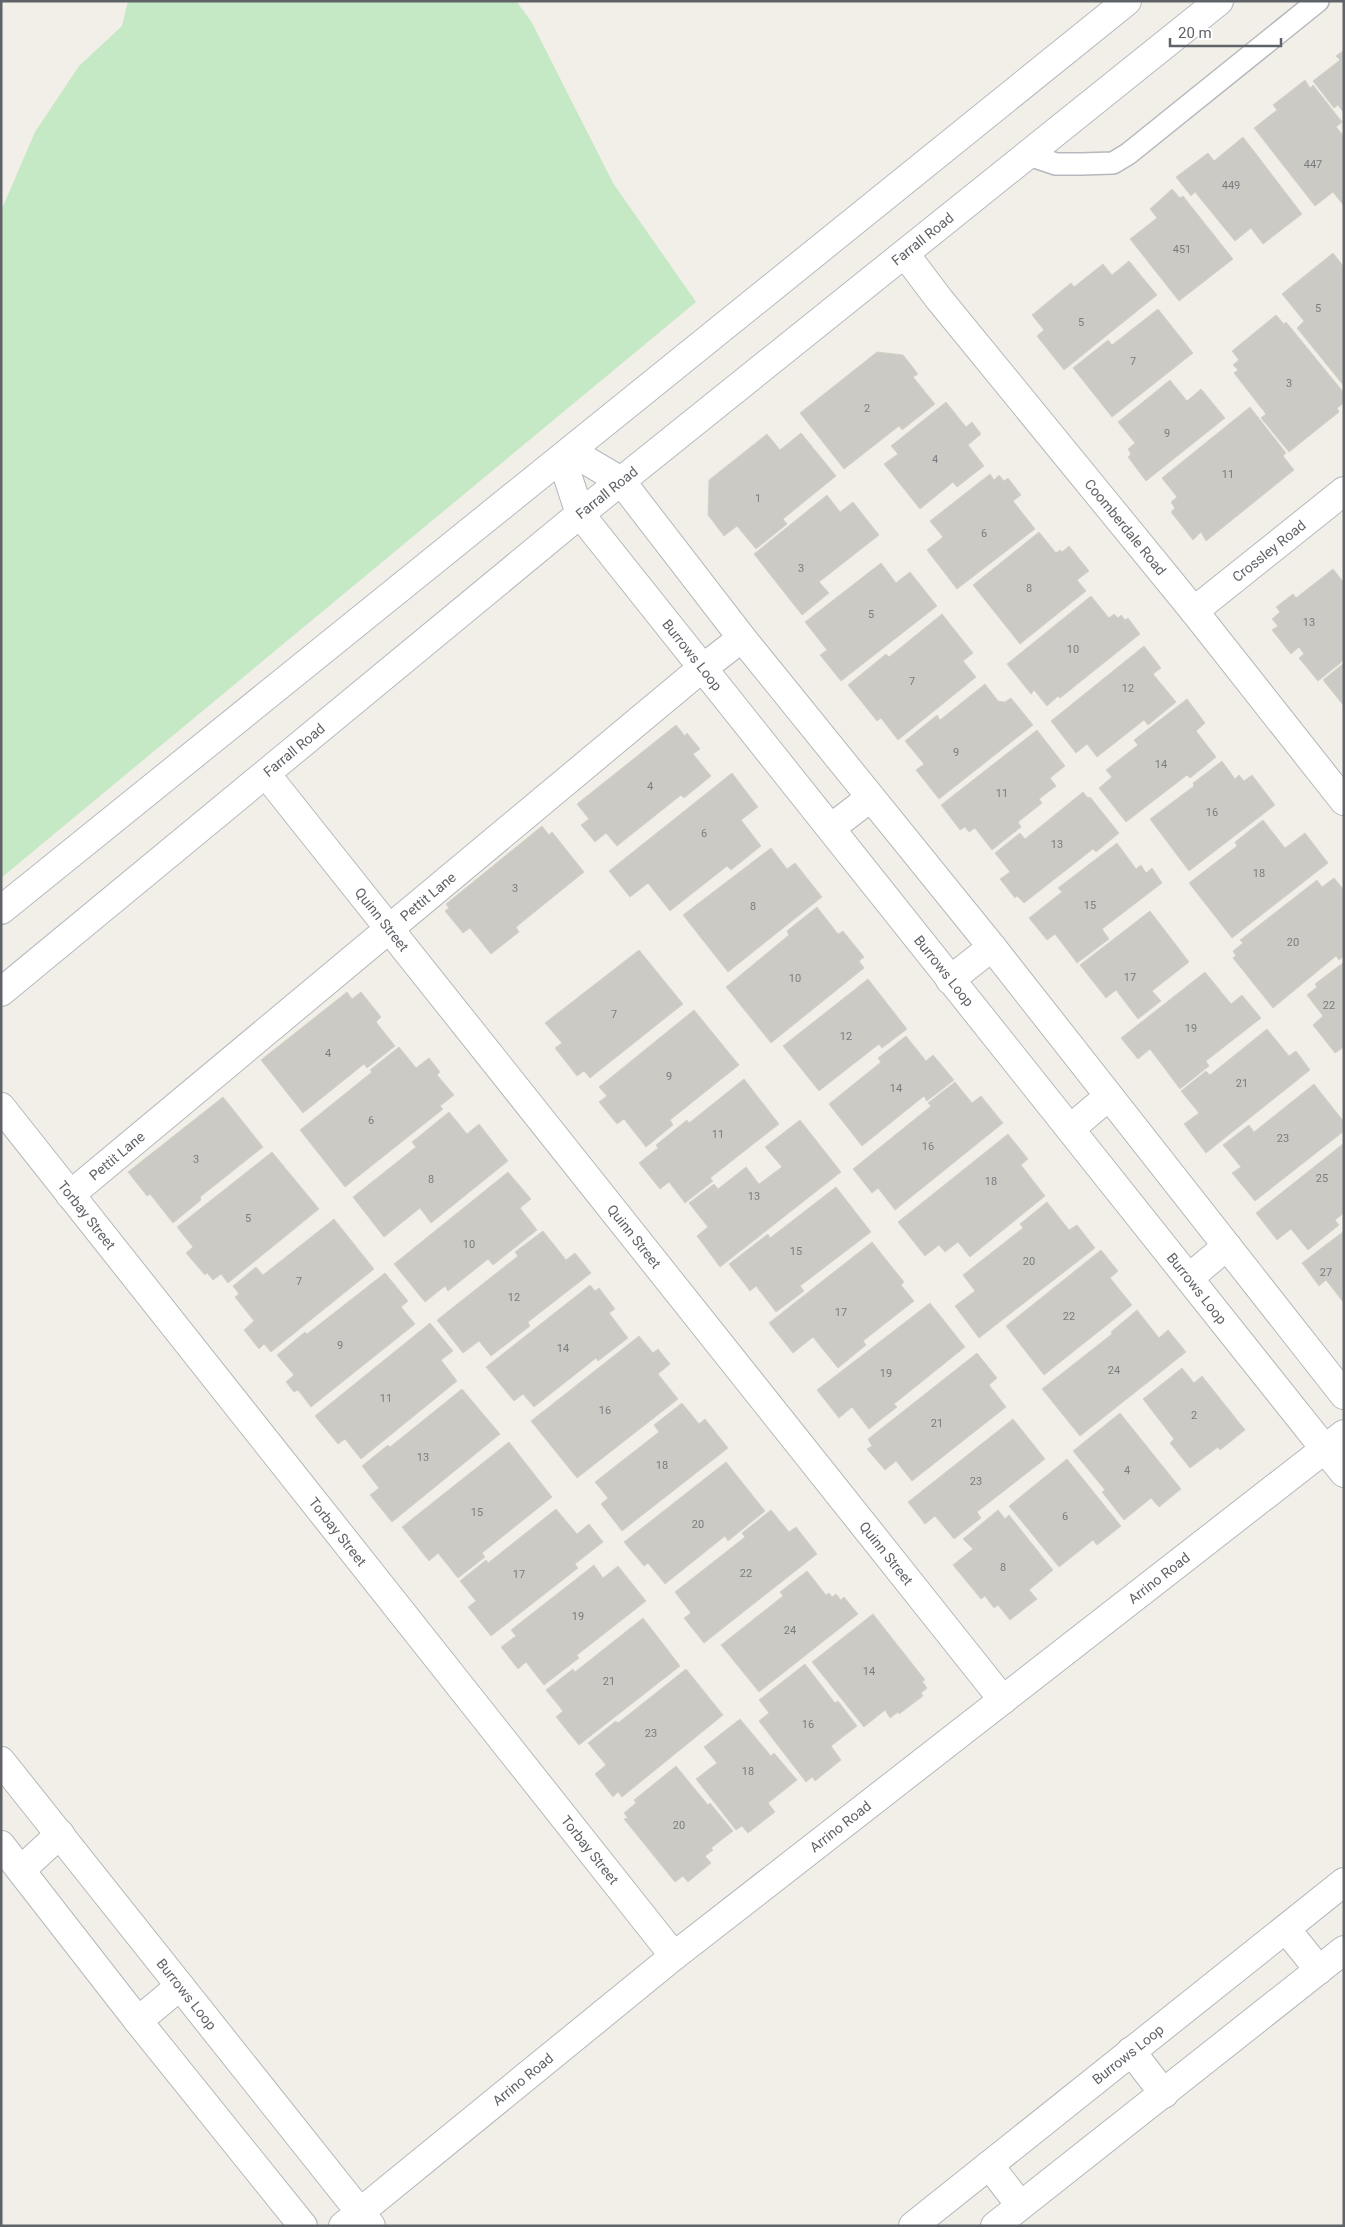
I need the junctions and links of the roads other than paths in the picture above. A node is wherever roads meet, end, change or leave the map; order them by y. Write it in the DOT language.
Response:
graph roads {
  1 [pos="1127,1"];
  2 [pos="1219,1"];
  3 [pos="1318,1"];
  4 [pos="1028,154"];
  5 [pos="905,254"];
  6 [pos="567,455"];
  7 [pos="621,481"];
  8 [pos="1344,491"];
  9 [pos="580,514"];
  10 [pos="1194,611"];
  11 [pos="742,638"];
  12 [pos="704,668"];
  13 [pos="266,774"];
  14 [pos="870,798"];
  15 [pos="1344,801"];
  16 [pos="831,828"];
  17 [pos="1,910"];
  18 [pos="389,931"];
  19 [pos="992,947"];
  20 [pos="950,980"];
  21 [pos="1,992"];
  22 [pos="1109,1096"];
  23 [pos="1,1107"];
  24 [pos="1070,1129"];
  25 [pos="70,1195"];
  26 [pos="1227,1246"];
  27 [pos="1189,1278"];
  28 [pos="1344,1395"];
  29 [pos="1334,1442"];
  30 [pos="1344,1473"];
  31 [pos="1003,1700"];
  32 [pos="1,1761"];
  33 [pos="60,1834"];
  34 [pos="1,1845"];
  35 [pos="21,1870"];
  36 [pos="1344,1882"];
  37 [pos="1286,1929"];
  38 [pos="1344,1950"];
  39 [pos="674,1956"];
  40 [pos="1319,1970"];
  41 [pos="180,1986"];
  42 [pos="138,2021"];
  43 [pos="1131,2051"];
  44 [pos="1164,2094"];
  45 [pos="989,2165"];
  46 [pos="1020,2205"];
  47 [pos="358,2221"];
  48 [pos="303,2226"];
  49 [pos="913,2226"];
  50 [pos="995,2226"];
  1 -- 6 [label="street"];
  2 -- 4 [label="street, Farrall Road"];
  3 -- 4 [label="lane"];
  4 -- 5 [label="street, Farrall Road"];
  5 -- 7 [label="street, Farrall Road"];
  5 -- 10 [label="street, Coomberdale Road"];
  6 -- 7 [label="street"];
  6 -- 9 [label="street, Burrows Loop"];
  6 -- 17 [label="street"];
  7 -- 9 [label="street, Farrall Road"];
  7 -- 11 [label="street"];
  8 -- 10 [label="street, Crossley Road"];
  9 -- 12 [label="street, Burrows Loop"];
  9 -- 13 [label="street, Farrall Road"];
  10 -- 15 [label="street, Coomberdale Road"];
  11 -- 12 [label="street, Pettit Lane"];
  11 -- 14 [label="street"];
  12 -- 16 [label="street, Burrows Loop"];
  12 -- 18 [label="street, Pettit Lane"];
  13 -- 18 [label="street, Quinn Street"];
  13 -- 21 [label="street, Farrall Road"];
  14 -- 16 [label="street"];
  14 -- 19 [label="street"];
  16 -- 20 [label="street, Burrows Loop"];
  18 -- 25 [label="street, Pettit Lane"];
  18 -- 31 [label="street, Quinn Street"];
  19 -- 20 [label="street"];
  19 -- 22 [label="street"];
  20 -- 24 [label="street, Burrows Loop"];
  22 -- 24 [label="street"];
  22 -- 26 [label="street"];
  23 -- 25 [label="street, Torbay Street"];
  24 -- 27 [label="street, Burrows Loop"];
  25 -- 39 [label="street, Torbay Street"];
  26 -- 27 [label="street"];
  26 -- 28 [label="street"];
  27 -- 29 [label="street, Burrows Loop"];
  29 -- 30 [label="street, Burrows Loop"];
  29 -- 31 [label="street, Arrino Road"];
  31 -- 39 [label="street, Arrino Road"];
  32 -- 33 [label="street, Burrows Loop"];
  33 -- 35 [label="street"];
  33 -- 41 [label="street, Burrows Loop"];
  34 -- 35 [label="street"];
  35 -- 42 [label="street"];
  36 -- 37 [label="street, Burrows Loop"];
  37 -- 40 [label="street"];
  37 -- 43 [label="street, Burrows Loop"];
  38 -- 40 [label="street"];
  39 -- 47 [label="street, Arrino Road"];
  40 -- 44 [label="street"];
  41 -- 42 [label="street"];
  41 -- 47 [label="street, Burrows Loop"];
  42 -- 48 [label="street"];
  43 -- 44 [label="street"];
  43 -- 45 [label="street, Burrows Loop"];
  44 -- 46 [label="street"];
  45 -- 46 [label="street"];
  45 -- 49 [label="street, Burrows Loop"];
  46 -- 50 [label="street"];
}
